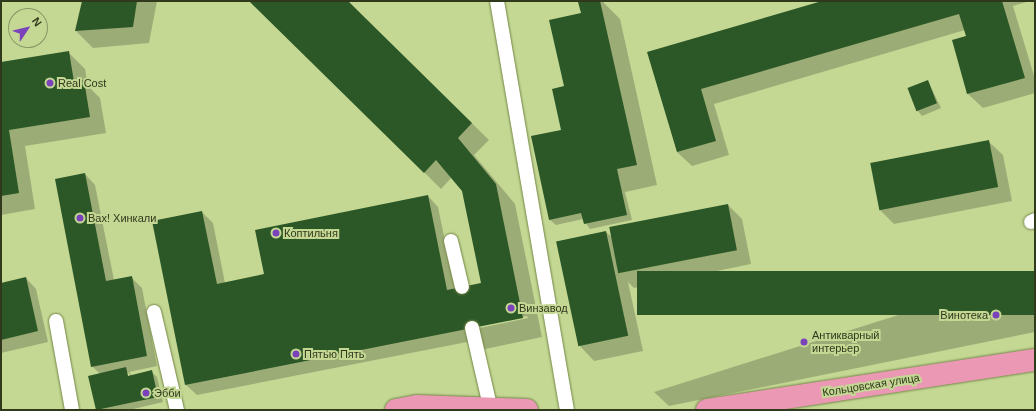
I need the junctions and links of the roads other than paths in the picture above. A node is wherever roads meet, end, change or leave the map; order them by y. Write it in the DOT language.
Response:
graph roads {
  1 [pos="497,1"];
  2 [pos="451,242"];
  3 [pos="462,287"];
  4 [pos="154,312"];
  5 [pos="56,321"];
  6 [pos="472,328"];
  7 [pos="1035,360"];
  8 [pos="490,406"];
  9 [pos="72,410"];
  10 [pos="177,410"];
  11 [pos="396,410"];
  12 [pos="527,410"];
  13 [pos="567,410"];
  14 [pos="707,410"];
  1 -- 13 [label="lane"];
  2 -- 3 [label="lane"];
  4 -- 10 [label="lane"];
  5 -- 9 [label="lane"];
  6 -- 8 [label="lane"];
  7 -- 14 [label="main road, Кольцовская улица"];
  8 -- 11 [label="main road"];
  8 -- 12 [label="main road"];
}
